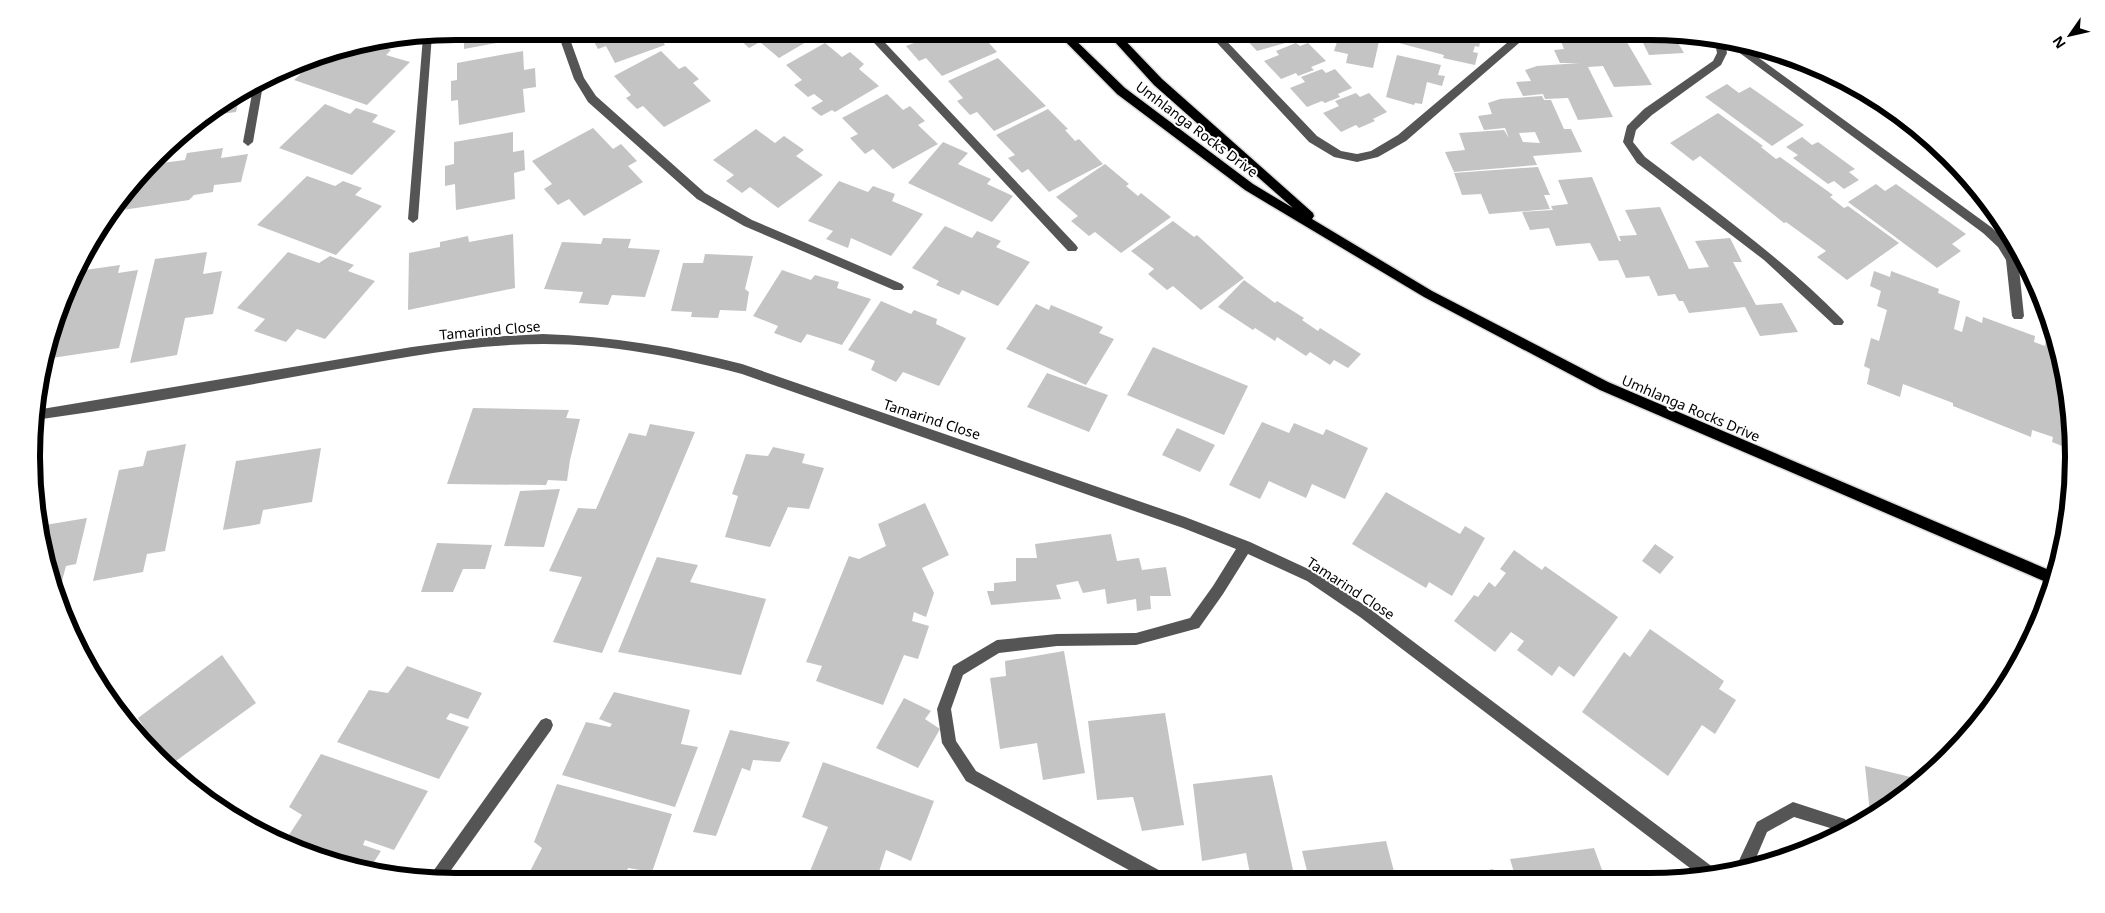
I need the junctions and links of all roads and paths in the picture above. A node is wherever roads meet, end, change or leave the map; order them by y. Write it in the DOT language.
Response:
graph roads {
  1 [pos="565,40"];
  2 [pos="876,40"];
  3 [pos="1069,40"];
  4 [pos="1118,40"];
  5 [pos="1220,40"];
  6 [pos="1517,40"];
  7 [pos="428,41"];
  8 [pos="1721,47"];
  9 [pos="1743,51"];
  10 [pos="258,91"];
  11 [pos="248,142"];
  12 [pos="413,219"];
  13 [pos="1330,234"];
  14 [pos="1072,248"];
  15 [pos="898,286"];
  16 [pos="2018,316"];
  17 [pos="1838,322"];
  18 [pos="43,415"];
  19 [pos="1245,546"];
  20 [pos="2047,576"];
  21 [pos="546,725"];
  22 [pos="1840,824"];
  23 [pos="1747,861"];
  24 [pos="1704,869"];
  25 [pos="440,872"];
  26 [pos="1150,873"];
  1 -- 15 [label="street"];
  2 -- 14 [label="street"];
  3 -- 13 [label="main road, Umhlanga Rocks Drive"];
  4 -- 13 [label="main road, Umhlanga Rocks Drive"];
  5 -- 6 [label="street"];
  7 -- 12 [label="street"];
  8 -- 17 [label="street"];
  9 -- 16 [label="street"];
  10 -- 11 [label="street"];
  13 -- 20 [label="main road, Umhlanga Rocks Drive"];
  18 -- 19 [label="street, Tamarind Close"];
  19 -- 24 [label="street, Tamarind Close"];
  19 -- 26 [label="street"];
  21 -- 25 [label="street"];
  22 -- 23 [label="street"];
}
